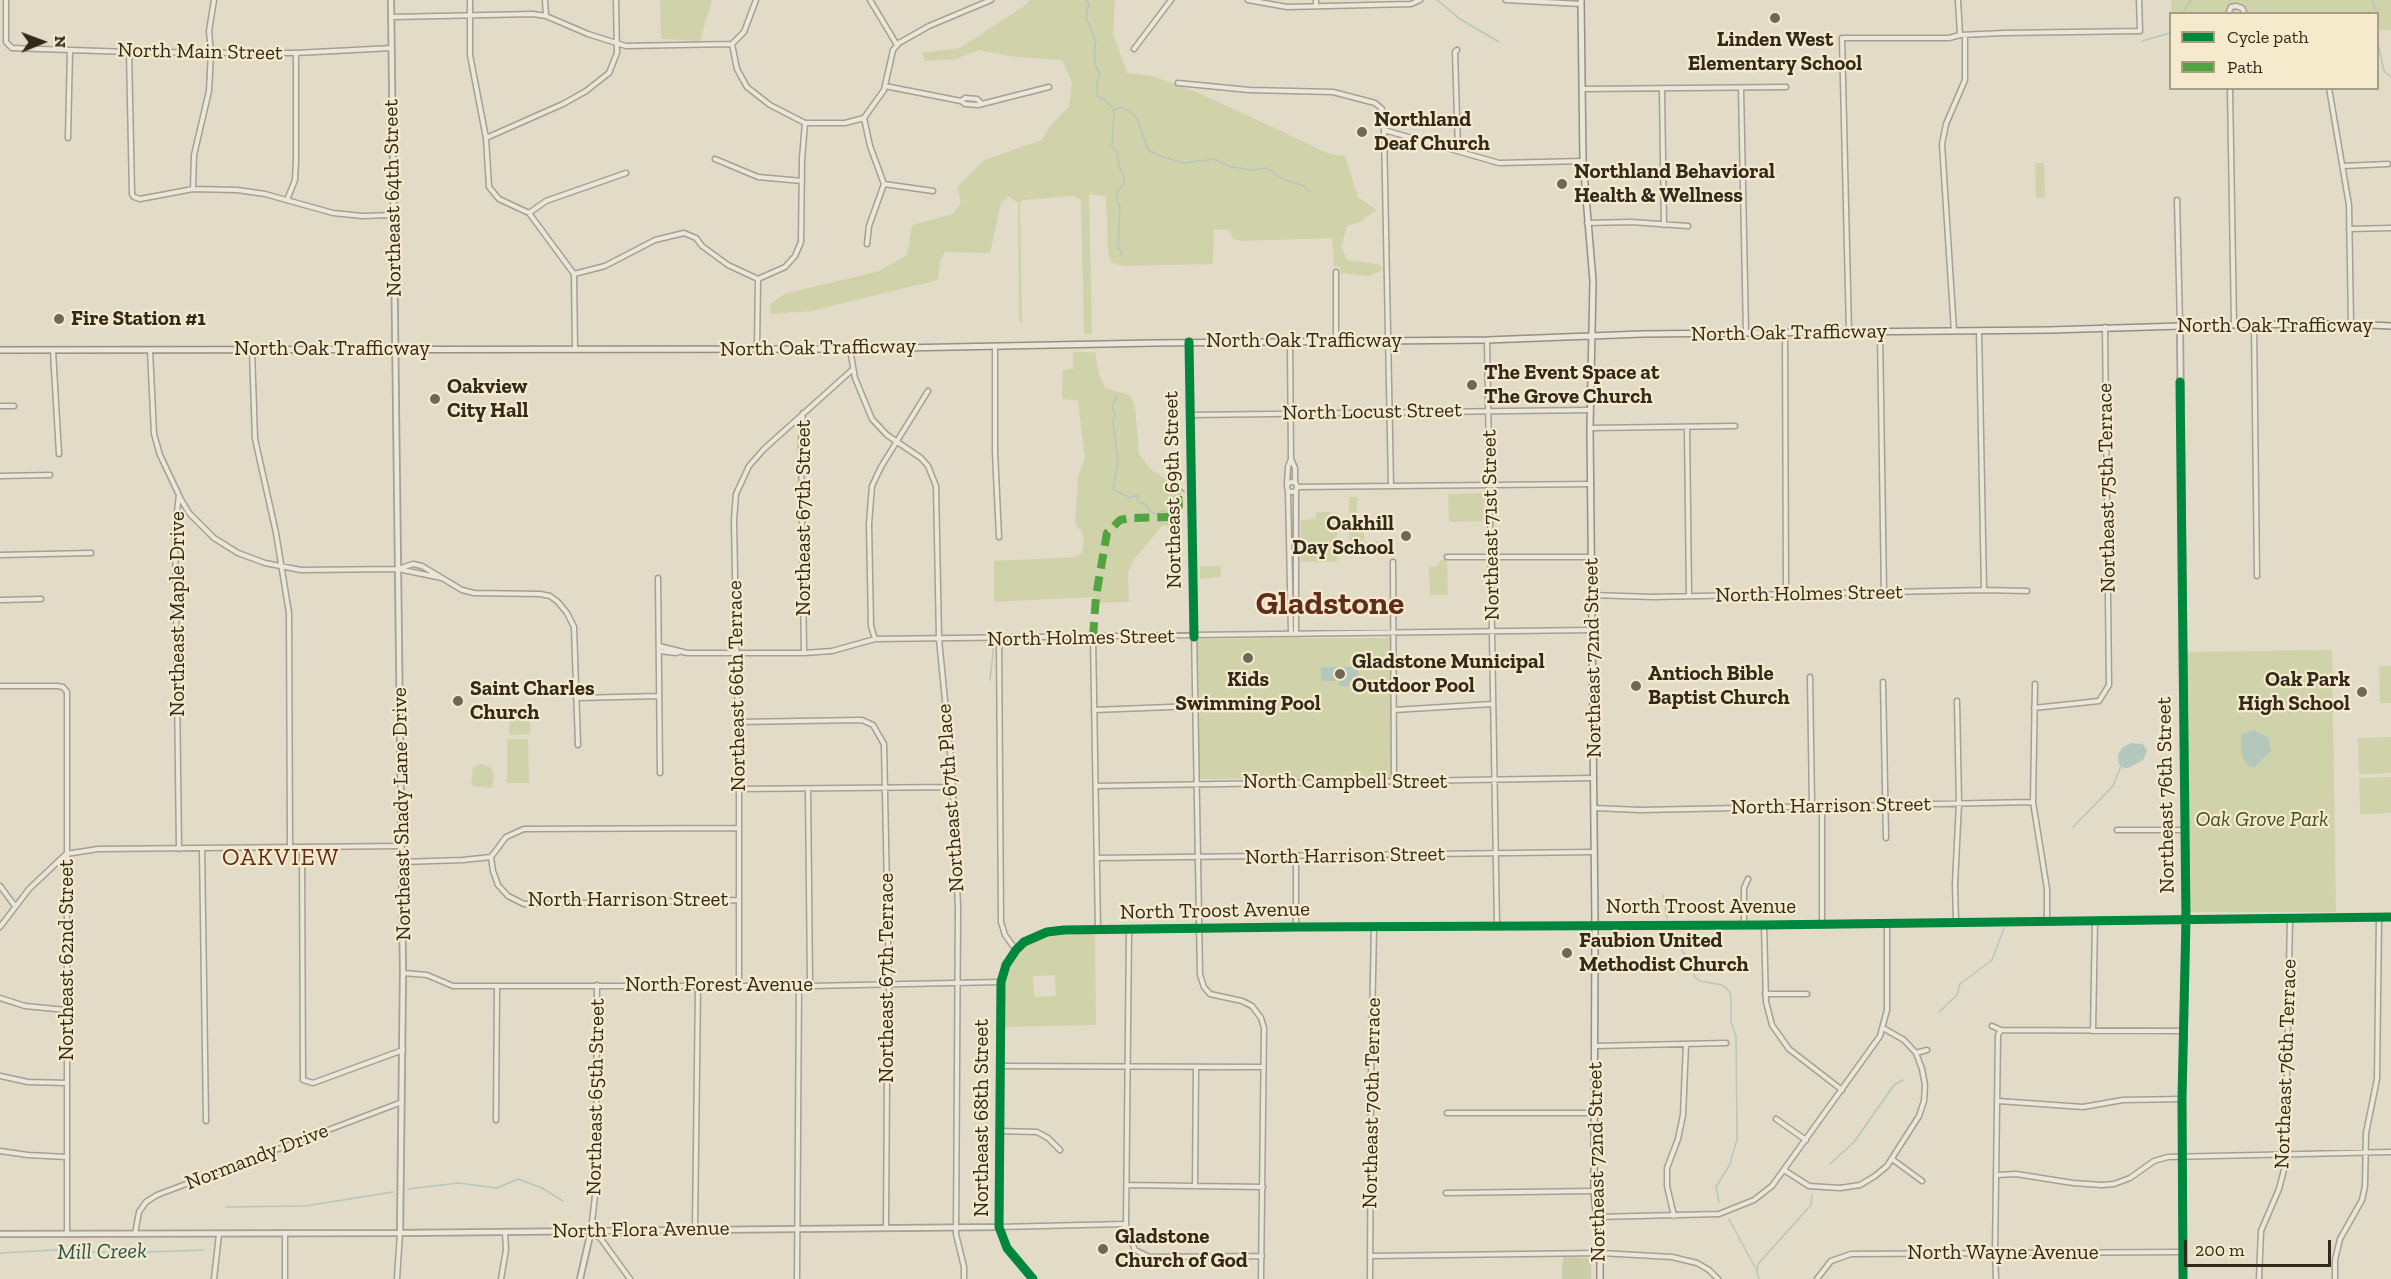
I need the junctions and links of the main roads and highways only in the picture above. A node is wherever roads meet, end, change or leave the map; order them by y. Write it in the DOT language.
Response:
graph roads {
  1 [pos="1581,2"];
  2 [pos="2391,326"];
  3 [pos="1591,335"];
  4 [pos="0,350"];
  5 [pos="1600,1279"];
  1 -- 3 [label="main road, Northeast 72nd Street"];
  2 -- 3 [label="main road, North Oak Trafficway"];
  3 -- 4 [label="main road, North Oak Trafficway"];
  3 -- 5 [label="main road, Northeast 72nd Street"];
}
